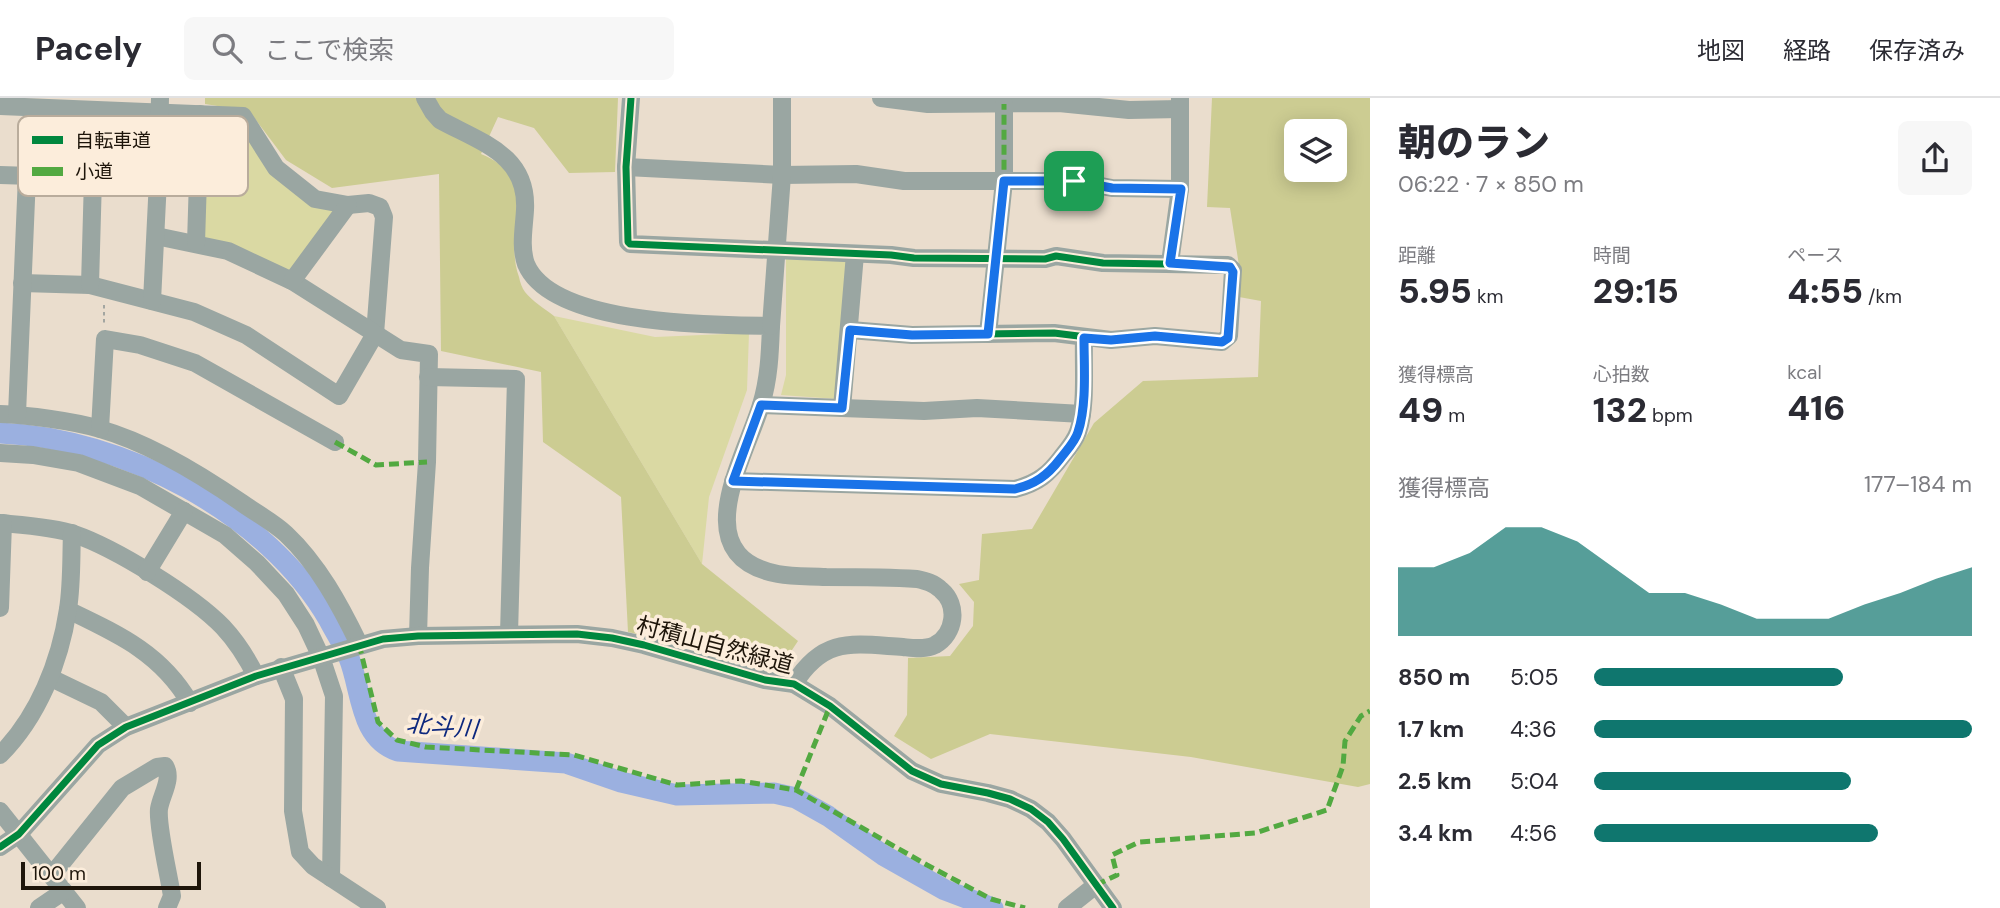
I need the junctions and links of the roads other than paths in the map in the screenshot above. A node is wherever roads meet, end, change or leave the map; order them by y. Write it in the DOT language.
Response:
graph roads {
  1 [pos="425,98"];
  2 [pos="631,98"];
  3 [pos="782,98"];
  4 [pos="881,98"];
  5 [pos="1059,100"];
  6 [pos="23,102"];
  7 [pos="92,103"];
  8 [pos="1004,104"];
  9 [pos="1180,104"];
  10 [pos="160,105"];
  11 [pos="0,106"];
  12 [pos="200,114"];
  13 [pos="243,116"];
  14 [pos="248,124"];
  15 [pos="626,167"];
  16 [pos="782,174"];
  17 [pos="0,175"];
  18 [pos="18,176"];
  19 [pos="1004,181"];
  20 [pos="1181,189"];
  21 [pos="26,196"];
  22 [pos="94,196"];
  23 [pos="158,196"];
  24 [pos="197,196"];
  25 [pos="348,205"];
  26 [pos="156,236"];
  27 [pos="196,243"];
  28 [pos="776,251"];
  29 [pos="855,254"];
  30 [pos="997,258"];
  31 [pos="1170,263"];
  32 [pos="292,281"];
  33 [pos="22,283"];
  34 [pos="97,287"];
  35 [pos="152,301"];
  36 [pos="771,326"];
  37 [pos="850,330"];
  38 [pos="375,334"];
  39 [pos="988,334"];
  40 [pos="1084,338"];
  41 [pos="428,377"];
  42 [pos="761,405"];
  43 [pos="842,408"];
  44 [pos="9,414"];
  45 [pos="1082,414"];
  46 [pos="100,429"];
  47 [pos="335,442"];
  48 [pos="0,453"];
  49 [pos="733,481"];
  50 [pos="184,510"];
  51 [pos="2,523"];
  52 [pos="72,533"];
  53 [pos="147,572"];
  54 [pos="0,608"];
  55 [pos="68,610"];
  56 [pos="509,635"];
  57 [pos="418,636"];
  58 [pos="356,645"];
  59 [pos="325,656"];
  60 [pos="281,667"];
  61 [pos="256,676"];
  62 [pos="51,678"];
  63 [pos="794,684"];
  64 [pos="190,703"];
  65 [pos="126,726"];
  66 [pos="0,755"];
  67 [pos="0,811"];
  68 [pos="19,834"];
  69 [pos="0,847"];
  70 [pos="52,875"];
  71 [pos="331,878"];
  72 [pos="1096,885"];
  73 [pos="64,891"];
  74 [pos="39,908"];
  75 [pos="77,908"];
  76 [pos="167,908"];
  77 [pos="377,908"];
  78 [pos="1067,908"];
  79 [pos="1114,908"];
  1 -- 36 [label="street"];
  2 -- 15 [label="street"];
  3 -- 16 [label="street"];
  4 -- 8 [label="street"];
  5 -- 8 [label="street"];
  5 -- 9 [label="street"];
  6 -- 7 [label="street"];
  6 -- 11 [label="street"];
  7 -- 10 [label="street"];
  8 -- 19 [label="street"];
  9 -- 20 [label="street"];
  10 -- 12 [label="street"];
  12 -- 13 [label="street"];
  14 -- 25 [label="street"];
  15 -- 16 [label="street"];
  15 -- 28 [label="street"];
  16 -- 19 [label="street"];
  16 -- 28 [label="street"];
  17 -- 18 [label="street"];
  19 -- 20 [label="street"];
  19 -- 30 [label="street"];
  20 -- 31 [label="street"];
  21 -- 33 [label="street"];
  22 -- 34 [label="street"];
  23 -- 26 [label="street"];
  24 -- 27 [label="street"];
  25 -- 32 [label="street"];
  25 -- 38 [label="street"];
  26 -- 27 [label="street"];
  26 -- 35 [label="street"];
  27 -- 32 [label="street"];
  28 -- 29 [label="street"];
  28 -- 36 [label="street"];
  29 -- 30 [label="street"];
  29 -- 37 [label="street"];
  30 -- 31 [label="street"];
  30 -- 39 [label="street"];
  31 -- 40 [label="street"];
  32 -- 38 [label="street"];
  33 -- 34 [label="street"];
  33 -- 44 [label="street"];
  34 -- 35 [label="street"];
  35 -- 38 [label="street"];
  36 -- 42 [label="street"];
  37 -- 39 [label="street"];
  37 -- 43 [label="street"];
  38 -- 41 [label="street"];
  39 -- 40 [label="street"];
  40 -- 45 [label="street"];
  41 -- 56 [label="street"];
  41 -- 57 [label="street"];
  42 -- 43 [label="street"];
  42 -- 49 [label="street"];
  43 -- 45 [label="street"];
  44 -- 46 [label="street"];
  45 -- 49 [label="street"];
  46 -- 47 [label="street"];
  46 -- 58 [label="street"];
  48 -- 50 [label="street"];
  49 -- 63 [label="street"];
  50 -- 53 [label="street"];
  50 -- 59 [label="street"];
  51 -- 52 [label="street"];
  51 -- 54 [label="street"];
  52 -- 53 [label="street"];
  52 -- 55 [label="street"];
  53 -- 61 [label="street"];
  55 -- 62 [label="street"];
  55 -- 64 [label="street"];
  56 -- 57 [label="street, 村積山自然緑道"];
  56 -- 63 [label="street, 村積山自然緑道"];
  57 -- 58 [label="street, 村積山自然緑道"];
  58 -- 59 [label="street, 村積山自然緑道"];
  59 -- 60 [label="street, 村積山自然緑道"];
  59 -- 71 [label="street"];
  60 -- 61 [label="street, 村積山自然緑道"];
  60 -- 71 [label="street"];
  61 -- 64 [label="street, 村積山自然緑道"];
  62 -- 65 [label="street"];
  62 -- 66 [label="street"];
  63 -- 72 [label="street, 村積山自然緑道"];
  64 -- 65 [label="street, 村積山自然緑道"];
  65 -- 68 [label="street, 村積山自然緑道"];
  67 -- 68 [label="street"];
  68 -- 69 [label="street, 村積山自然緑道"];
  68 -- 70 [label="street"];
  70 -- 73 [label="street"];
  70 -- 76 [label="street"];
  71 -- 77 [label="street"];
  72 -- 78 [label="street"];
  72 -- 79 [label="street, 村積山自然緑道"];
  73 -- 74 [label="street"];
  73 -- 75 [label="street"];
}
